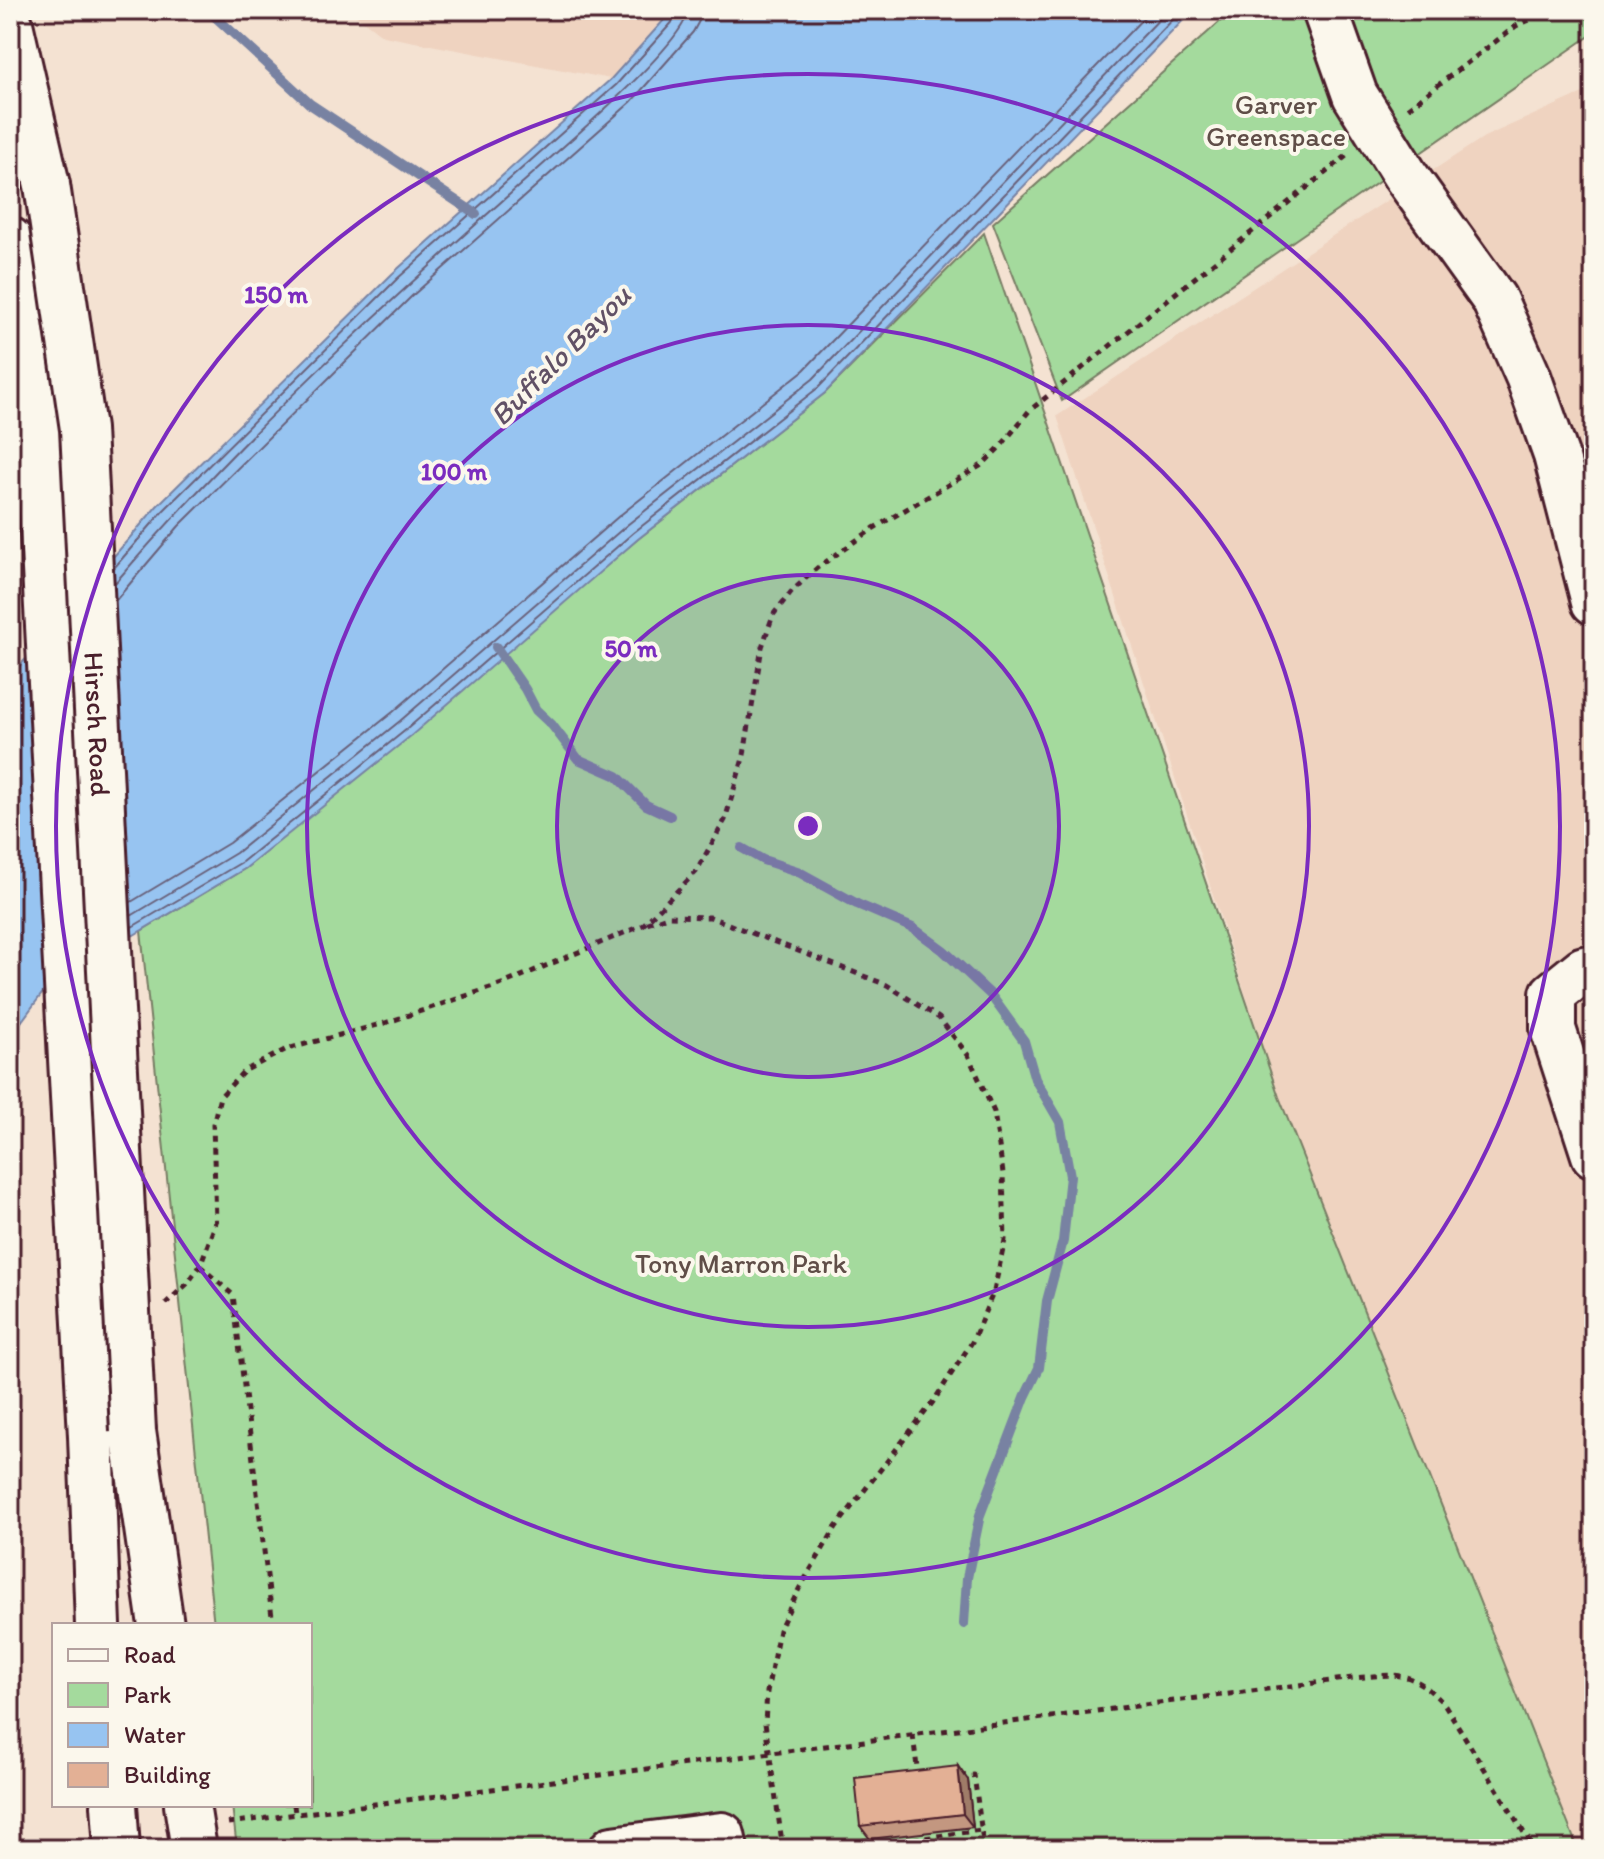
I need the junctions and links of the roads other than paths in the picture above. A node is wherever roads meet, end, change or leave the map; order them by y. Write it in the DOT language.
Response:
graph roads {
  1 [pos="1325,10"];
  2 [pos="10,24"];
  3 [pos="10,240"];
  4 [pos="1594,602"];
  5 [pos="1594,967"];
  6 [pos="1594,1155"];
  7 [pos="112,1434"];
  8 [pos="98,1623"];
  9 [pos="160,1623"];
  10 [pos="114,1807"];
  11 [pos="723,1842"];
  12 [pos="117,1849"];
  13 [pos="612,1849"];
  1 -- 4 [label="main road"];
  2 -- 7 [label="main road, Hirsch Road, bridge"];
  3 -- 7 [label="main road, Hirsch Road"];
  5 -- 6 [label="main road"];
  7 -- 8 [label="main road"];
  7 -- 9 [label="main road"];
  10 -- 12 [label="main road"];
  11 -- 13 [label="main road"];
}
